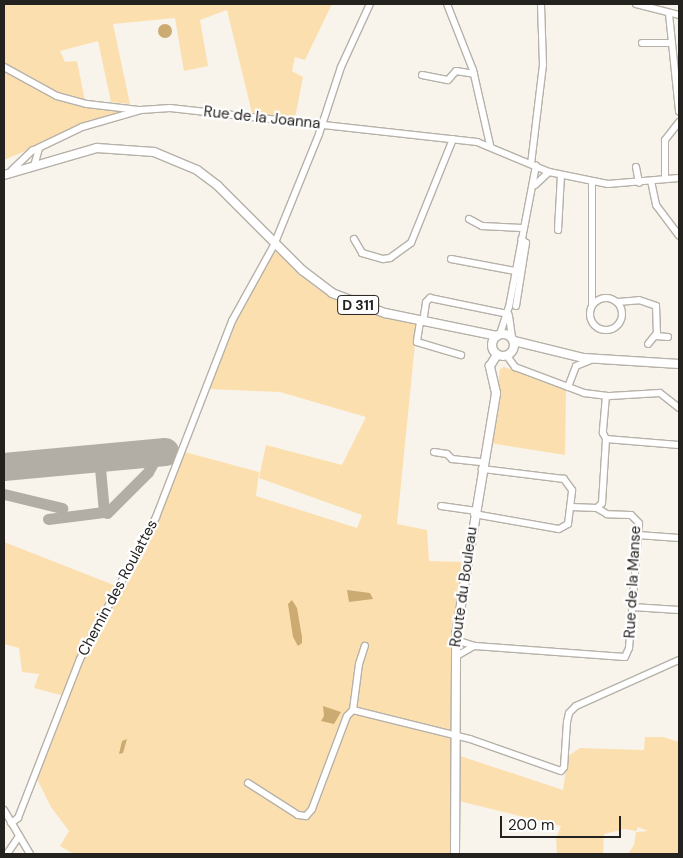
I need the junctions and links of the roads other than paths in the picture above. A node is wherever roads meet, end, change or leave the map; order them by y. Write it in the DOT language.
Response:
graph roads {
  1 [pos="370,4"];
  2 [pos="447,4"];
  3 [pos="541,4"];
  4 [pos="636,4"];
  5 [pos="669,14"];
  6 [pos="679,15"];
  7 [pos="642,43"];
  8 [pos="671,43"];
  9 [pos="4,67"];
  10 [pos="474,74"];
  11 [pos="422,76"];
  12 [pos="140,110"];
  13 [pos="679,111"];
  14 [pos="679,122"];
  15 [pos="322,124"];
  16 [pos="453,139"];
  17 [pos="490,145"];
  18 [pos="124,148"];
  19 [pos="39,151"];
  20 [pos="29,156"];
  21 [pos="47,162"];
  22 [pos="534,165"];
  23 [pos="636,167"];
  24 [pos="34,168"];
  25 [pos="547,171"];
  26 [pos="4,174"];
  27 [pos="561,175"];
  28 [pos="536,178"];
  29 [pos="679,178"];
  30 [pos="665,179"];
  31 [pos="4,180"];
  32 [pos="592,181"];
  33 [pos="651,181"];
  34 [pos="640,183"];
  35 [pos="533,188"];
  36 [pos="469,219"];
  37 [pos="522,228"];
  38 [pos="558,230"];
  39 [pos="679,235"];
  40 [pos="354,239"];
  41 [pos="521,239"];
  42 [pos="275,243"];
  43 [pos="451,259"];
  44 [pos="516,271"];
  45 [pos="618,302"];
  46 [pos="592,305"];
  47 [pos="511,309"];
  48 [pos="422,322"];
  49 [pos="460,331"];
  50 [pos="498,335"];
  51 [pos="656,336"];
  52 [pos="668,337"];
  53 [pos="513,342"];
  54 [pos="648,344"];
  55 [pos="491,345"];
  56 [pos="461,355"];
  57 [pos="496,355"];
  58 [pos="507,356"];
  59 [pos="592,359"];
  60 [pos="679,364"];
  61 [pos="568,387"];
  62 [pos="606,396"];
  63 [pos="679,408"];
  64 [pos="606,439"];
  65 [pos="679,446"];
  66 [pos="434,452"];
  67 [pos="483,466"];
  68 [pos="440,506"];
  69 [pos="571,506"];
  70 [pos="597,508"];
  71 [pos="474,513"];
  72 [pos="638,535"];
  73 [pos="679,538"];
  74 [pos="632,607"];
  75 [pos="679,610"];
  76 [pos="456,640"];
  77 [pos="365,646"];
  78 [pos="475,646"];
  79 [pos="455,657"];
  80 [pos="679,660"];
  81 [pos="353,710"];
  82 [pos="457,736"];
  83 [pos="248,783"];
  84 [pos="4,810"];
  85 [pos="11,822"];
  86 [pos="18,834"];
  87 [pos="7,854"];
  88 [pos="30,854"];
  89 [pos="455,854"];
  1 -- 15 [label="street, Chemin des Roulattes"];
  2 -- 10 [label="street"];
  3 -- 22 [label="street"];
  4 -- 5 [label="street"];
  5 -- 6 [label="street"];
  5 -- 8 [label="street"];
  7 -- 8 [label="street"];
  8 -- 13 [label="street"];
  9 -- 12 [label="street"];
  10 -- 11 [label="street"];
  10 -- 17 [label="street"];
  12 -- 15 [label="street, Rue de la Joanna"];
  12 -- 19 [label="street, Rue de la Joanna"];
  14 -- 30 [label="street"];
  15 -- 16 [label="street, Rue de la Joanna"];
  15 -- 42 [label="street, Chemin des Roulattes"];
  16 -- 17 [label="street, Rue de la Joanna"];
  16 -- 40 [label="street"];
  17 -- 22 [label="street, Rue de la Joanna"];
  18 -- 21 [label="main road, D 311"];
  18 -- 24 [label="main road, D 311"];
  18 -- 42 [label="main road, D 311"];
  19 -- 20 [label="street, Rue de la Joanna"];
  19 -- 21 [label="street"];
  19 -- 24 [label="street"];
  20 -- 24 [label="street"];
  20 -- 26 [label="street, Rue de la Joanna"];
  21 -- 24 [label="main road, D 311"];
  22 -- 25 [label="street, Rue de la Joanna"];
  22 -- 28 [label="street"];
  23 -- 34 [label="street"];
  24 -- 26 [label="main road, D 311"];
  24 -- 31 [label="main road, D 311"];
  25 -- 27 [label="street, Rue de la Joanna"];
  25 -- 28 [label="street"];
  25 -- 35 [label="street"];
  27 -- 32 [label="street, Rue de la Joanna"];
  27 -- 38 [label="street"];
  28 -- 35 [label="street"];
  29 -- 30 [label="street, Rue de la Joanna"];
  30 -- 33 [label="street, Rue de la Joanna"];
  32 -- 34 [label="street, Rue de la Joanna"];
  32 -- 46 [label="street"];
  33 -- 34 [label="street, Rue de la Joanna"];
  33 -- 39 [label="street"];
  35 -- 37 [label="street"];
  36 -- 37 [label="street"];
  37 -- 41 [label="street"];
  41 -- 44 [label="street"];
  41 -- 47 [label="street"];
  42 -- 48 [label="main road, D 311"];
  42 -- 85 [label="street, Chemin des Roulattes"];
  43 -- 44 [label="street"];
  44 -- 47 [label="street"];
  45 -- 46 [label="street"];
  45 -- 46 [label="street"];
  45 -- 51 [label="street"];
  47 -- 48 [label="street"];
  47 -- 50 [label="street"];
  47 -- 53 [label="street"];
  48 -- 49 [label="main road, D 311"];
  48 -- 56 [label="street"];
  49 -- 50 [label="main road, D 311"];
  49 -- 55 [label="main road, D 311"];
  50 -- 53 [label="main road"];
  50 -- 55 [label="main road"];
  51 -- 52 [label="street"];
  51 -- 54 [label="street"];
  53 -- 58 [label="main road"];
  53 -- 59 [label="main road"];
  55 -- 57 [label="main road"];
  57 -- 58 [label="main road"];
  57 -- 67 [label="main road, Route du Bouleau"];
  58 -- 61 [label="street"];
  59 -- 60 [label="main road"];
  59 -- 61 [label="street"];
  61 -- 62 [label="street"];
  62 -- 63 [label="street"];
  62 -- 64 [label="street"];
  64 -- 65 [label="street"];
  64 -- 70 [label="street"];
  66 -- 67 [label="street"];
  67 -- 69 [label="street"];
  67 -- 71 [label="main road, Route du Bouleau"];
  68 -- 71 [label="street"];
  69 -- 70 [label="street"];
  69 -- 71 [label="street"];
  70 -- 72 [label="street, Rue de la Manse"];
  71 -- 76 [label="main road, Route du Bouleau"];
  72 -- 73 [label="street"];
  72 -- 74 [label="street, Rue de la Manse"];
  74 -- 75 [label="street"];
  74 -- 78 [label="street, Rue de la Manse"];
  76 -- 78 [label="street"];
  76 -- 79 [label="main road, Route du Bouleau"];
  77 -- 81 [label="street"];
  78 -- 79 [label="street"];
  79 -- 82 [label="main road, Route du Bouleau"];
  80 -- 82 [label="street"];
  81 -- 82 [label="street"];
  81 -- 83 [label="street"];
  82 -- 89 [label="main road, Route du Bouleau"];
  84 -- 85 [label="street"];
  85 -- 86 [label="street"];
  86 -- 87 [label="street"];
  86 -- 88 [label="street"];
}
